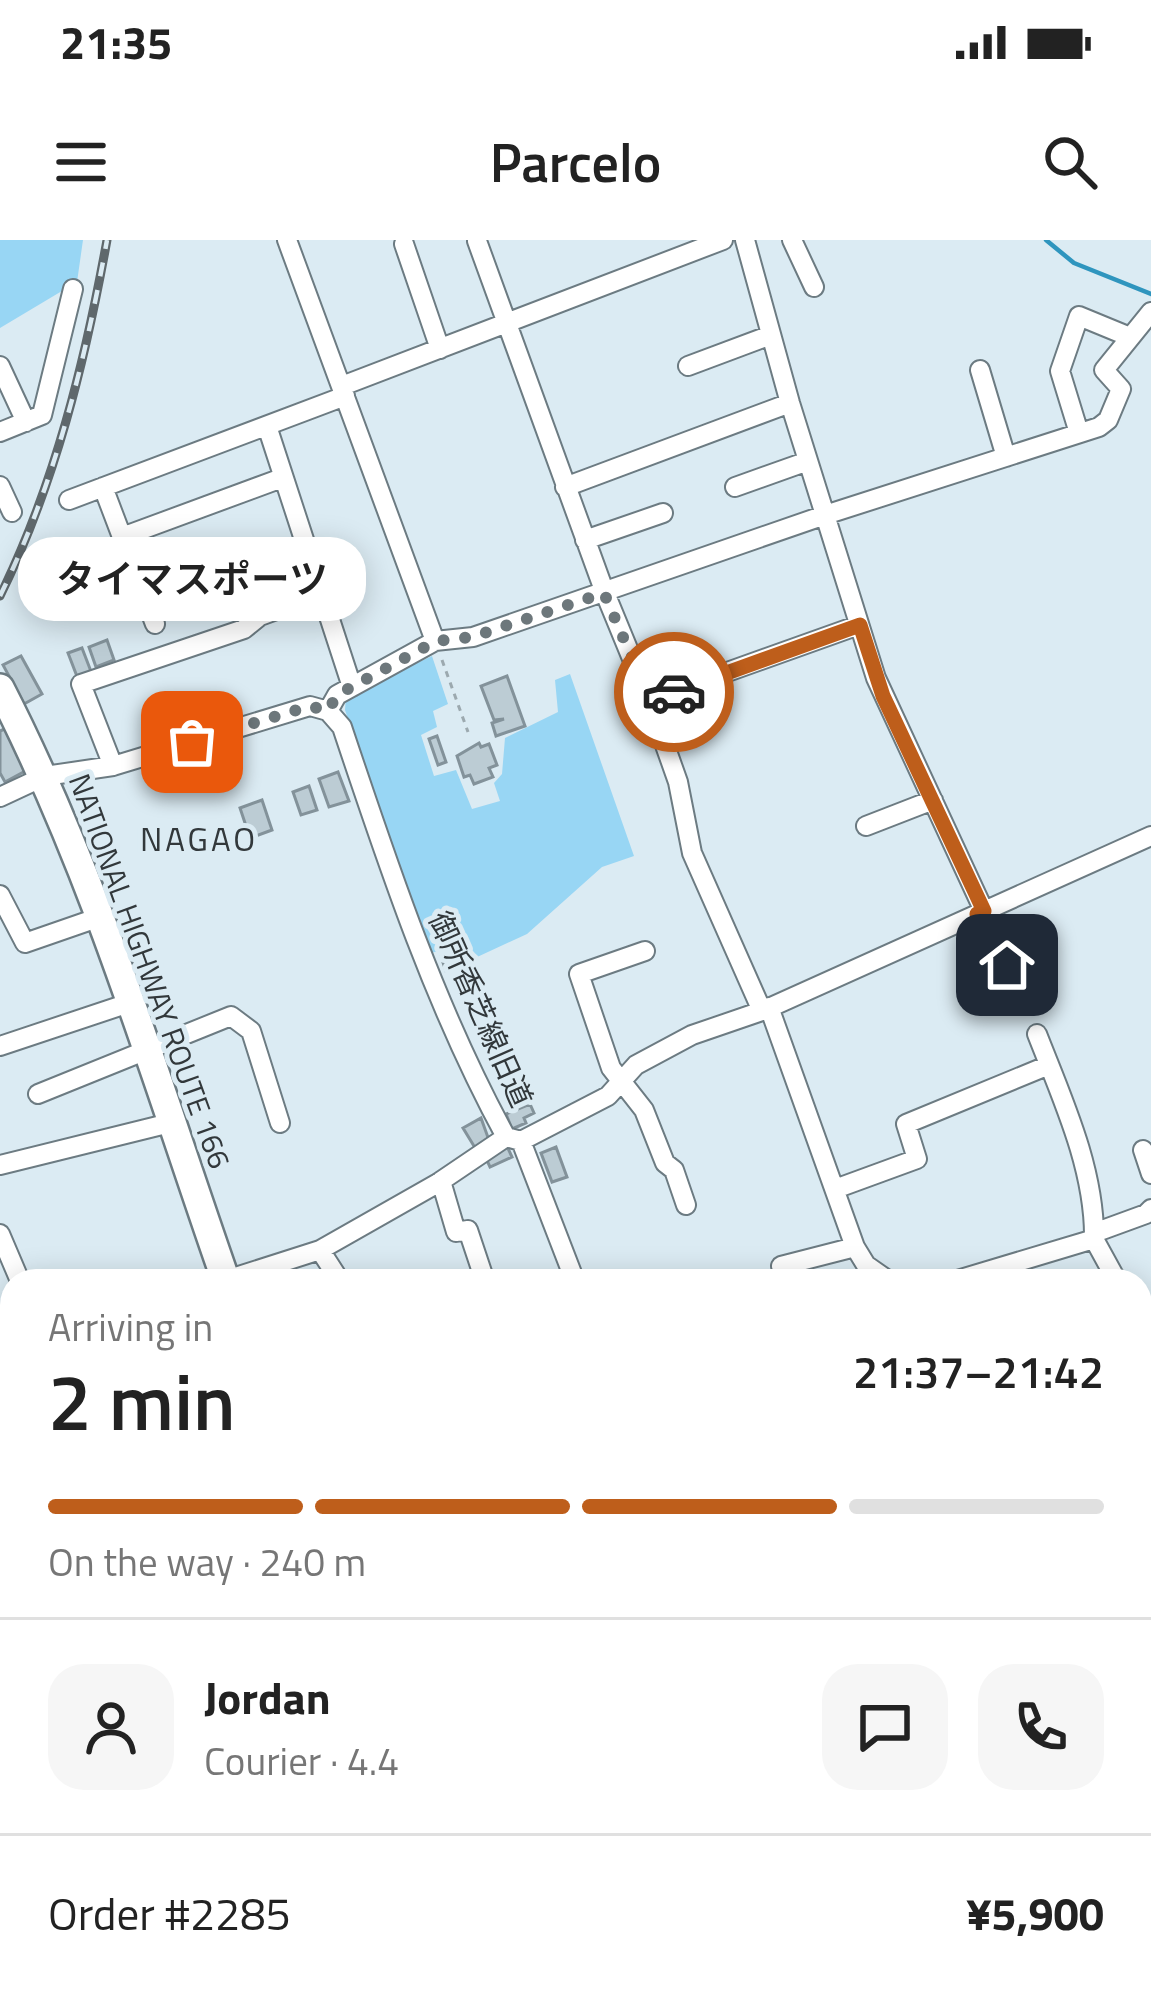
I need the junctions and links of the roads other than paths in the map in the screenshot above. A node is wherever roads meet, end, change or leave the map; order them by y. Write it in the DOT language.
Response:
graph roads {
  1 [pos="287,240"];
  2 [pos="723,240"];
  3 [pos="745,240"];
  4 [pos="792,240"];
  5 [pos="477,242"];
  6 [pos="404,244"];
  7 [pos="814,287"];
  8 [pos="74,289"];
  9 [pos="1151,312"];
  10 [pos="507,324"];
  11 [pos="771,335"];
  12 [pos="1130,337"];
  13 [pos="440,349"];
  14 [pos="0,366"];
  15 [pos="688,366"];
  16 [pos="980,370"];
  17 [pos="344,391"];
  18 [pos="790,403"];
  19 [pos="26,422"];
  20 [pos="267,426"];
  21 [pos="0,432"];
  22 [pos="1079,433"];
  23 [pos="1006,457"];
  24 [pos="808,460"];
  25 [pos="282,478"];
  26 [pos="0,486"];
  27 [pos="103,487"];
  28 [pos="565,487"];
  29 [pos="735,488"];
  30 [pos="69,500"];
  31 [pos="12,512"];
  32 [pos="663,513"];
  33 [pos="825,515"];
  34 [pos="122,537"];
  35 [pos="585,540"];
  36 [pos="322,593"];
  37 [pos="604,593"];
  38 [pos="155,624"];
  39 [pos="860,625"];
  40 [pos="436,641"];
  41 [pos="352,686"];
  42 [pos="0,688"];
  43 [pos="650,700"];
  44 [pos="328,711"];
  45 [pos="113,766"];
  46 [pos="45,776"];
  47 [pos="0,797"];
  48 [pos="933,800"];
  49 [pos="866,826"];
  50 [pos="1151,837"];
  51 [pos="0,895"];
  52 [pos="981,913"];
  53 [pos="100,917"];
  54 [pos="645,951"];
  55 [pos="1022,1001"];
  56 [pos="129,1003"];
  57 [pos="765,1009"];
  58 [pos="1037,1034"];
  59 [pos="0,1046"];
  60 [pos="145,1048"];
  61 [pos="1049,1066"];
  62 [pos="620,1083"];
  63 [pos="38,1094"];
  64 [pos="170,1123"];
  65 [pos="280,1123"];
  66 [pos="514,1139"];
  67 [pos="1143,1150"];
  68 [pos="0,1165"];
  69 [pos="1151,1174"];
  70 [pos="441,1180"];
  71 [pos="835,1189"];
  72 [pos="686,1205"];
  73 [pos="1151,1209"];
  74 [pos="0,1234"];
  75 [pos="1094,1236"];
  76 [pos="855,1247"];
  77 [pos="320,1250"];
  78 [pos="12,1269"];
  79 [pos="221,1269"];
  80 [pos="262,1269"];
  81 [pos="332,1269"];
  82 [pos="481,1269"];
  83 [pos="570,1269"];
  84 [pos="782,1269"];
  85 [pos="873,1269"];
  86 [pos="991,1269"];
  87 [pos="1111,1269"];
  1 -- 17 [label="street"];
  2 -- 10 [label="street"];
  3 -- 11 [label="street"];
  4 -- 7 [label="street"];
  5 -- 10 [label="street"];
  6 -- 13 [label="street"];
  8 -- 19 [label="street"];
  9 -- 12 [label="street"];
  10 -- 13 [label="street"];
  10 -- 28 [label="street"];
  11 -- 15 [label="street"];
  11 -- 18 [label="street"];
  12 -- 22 [label="street"];
  12 -- 22 [label="street"];
  13 -- 17 [label="street"];
  14 -- 19 [label="street"];
  16 -- 23 [label="street"];
  17 -- 20 [label="street"];
  17 -- 40 [label="street"];
  18 -- 24 [label="street"];
  18 -- 28 [label="street"];
  19 -- 21 [label="street"];
  20 -- 25 [label="street"];
  20 -- 27 [label="street"];
  22 -- 23 [label="street"];
  23 -- 33 [label="street"];
  24 -- 29 [label="street"];
  24 -- 33 [label="street"];
  25 -- 34 [label="street"];
  25 -- 36 [label="street"];
  26 -- 31 [label="street"];
  27 -- 30 [label="street"];
  27 -- 34 [label="street"];
  28 -- 35 [label="street"];
  32 -- 35 [label="street"];
  33 -- 37 [label="street"];
  33 -- 39 [label="street"];
  34 -- 38 [label="street"];
  35 -- 37 [label="street"];
  36 -- 41 [label="street"];
  36 -- 45 [label="street"];
  37 -- 40 [label="street"];
  37 -- 43 [label="street"];
  39 -- 43 [label="street"];
  39 -- 48 [label="street"];
  40 -- 41 [label="street"];
  41 -- 44 [label="street"];
  42 -- 46 [label="highway, NATIONAL HIGHWAY ROUTE 166"];
  43 -- 57 [label="street"];
  44 -- 45 [label="street"];
  44 -- 66 [label="street, 御所香芝線旧道"];
  45 -- 46 [label="street"];
  46 -- 47 [label="street"];
  46 -- 53 [label="highway, NATIONAL HIGHWAY ROUTE 166"];
  48 -- 49 [label="street"];
  48 -- 52 [label="street"];
  50 -- 52 [label="street, 御所香芝線旧道"];
  51 -- 53 [label="street"];
  52 -- 55 [label="street"];
  52 -- 57 [label="street, 御所香芝線旧道"];
  53 -- 56 [label="highway, NATIONAL HIGHWAY ROUTE 166"];
  54 -- 62 [label="street"];
  56 -- 59 [label="street"];
  56 -- 60 [label="highway, NATIONAL HIGHWAY ROUTE 166"];
  57 -- 62 [label="street, 御所香芝線旧道"];
  57 -- 71 [label="street"];
  58 -- 61 [label="street"];
  60 -- 63 [label="street"];
  60 -- 64 [label="highway, NATIONAL HIGHWAY ROUTE 166"];
  60 -- 65 [label="street"];
  61 -- 71 [label="street"];
  61 -- 75 [label="street"];
  62 -- 66 [label="street, 御所香芝線旧道"];
  62 -- 72 [label="street"];
  64 -- 68 [label="street"];
  64 -- 79 [label="highway, NATIONAL HIGHWAY ROUTE 166"];
  66 -- 70 [label="street"];
  66 -- 83 [label="street"];
  67 -- 69 [label="street"];
  70 -- 77 [label="street"];
  70 -- 82 [label="street"];
  71 -- 76 [label="street"];
  73 -- 75 [label="street"];
  74 -- 78 [label="street"];
  75 -- 86 [label="street"];
  75 -- 87 [label="street"];
  76 -- 84 [label="street"];
  76 -- 85 [label="street"];
  77 -- 80 [label="street"];
  77 -- 81 [label="street"];
}
